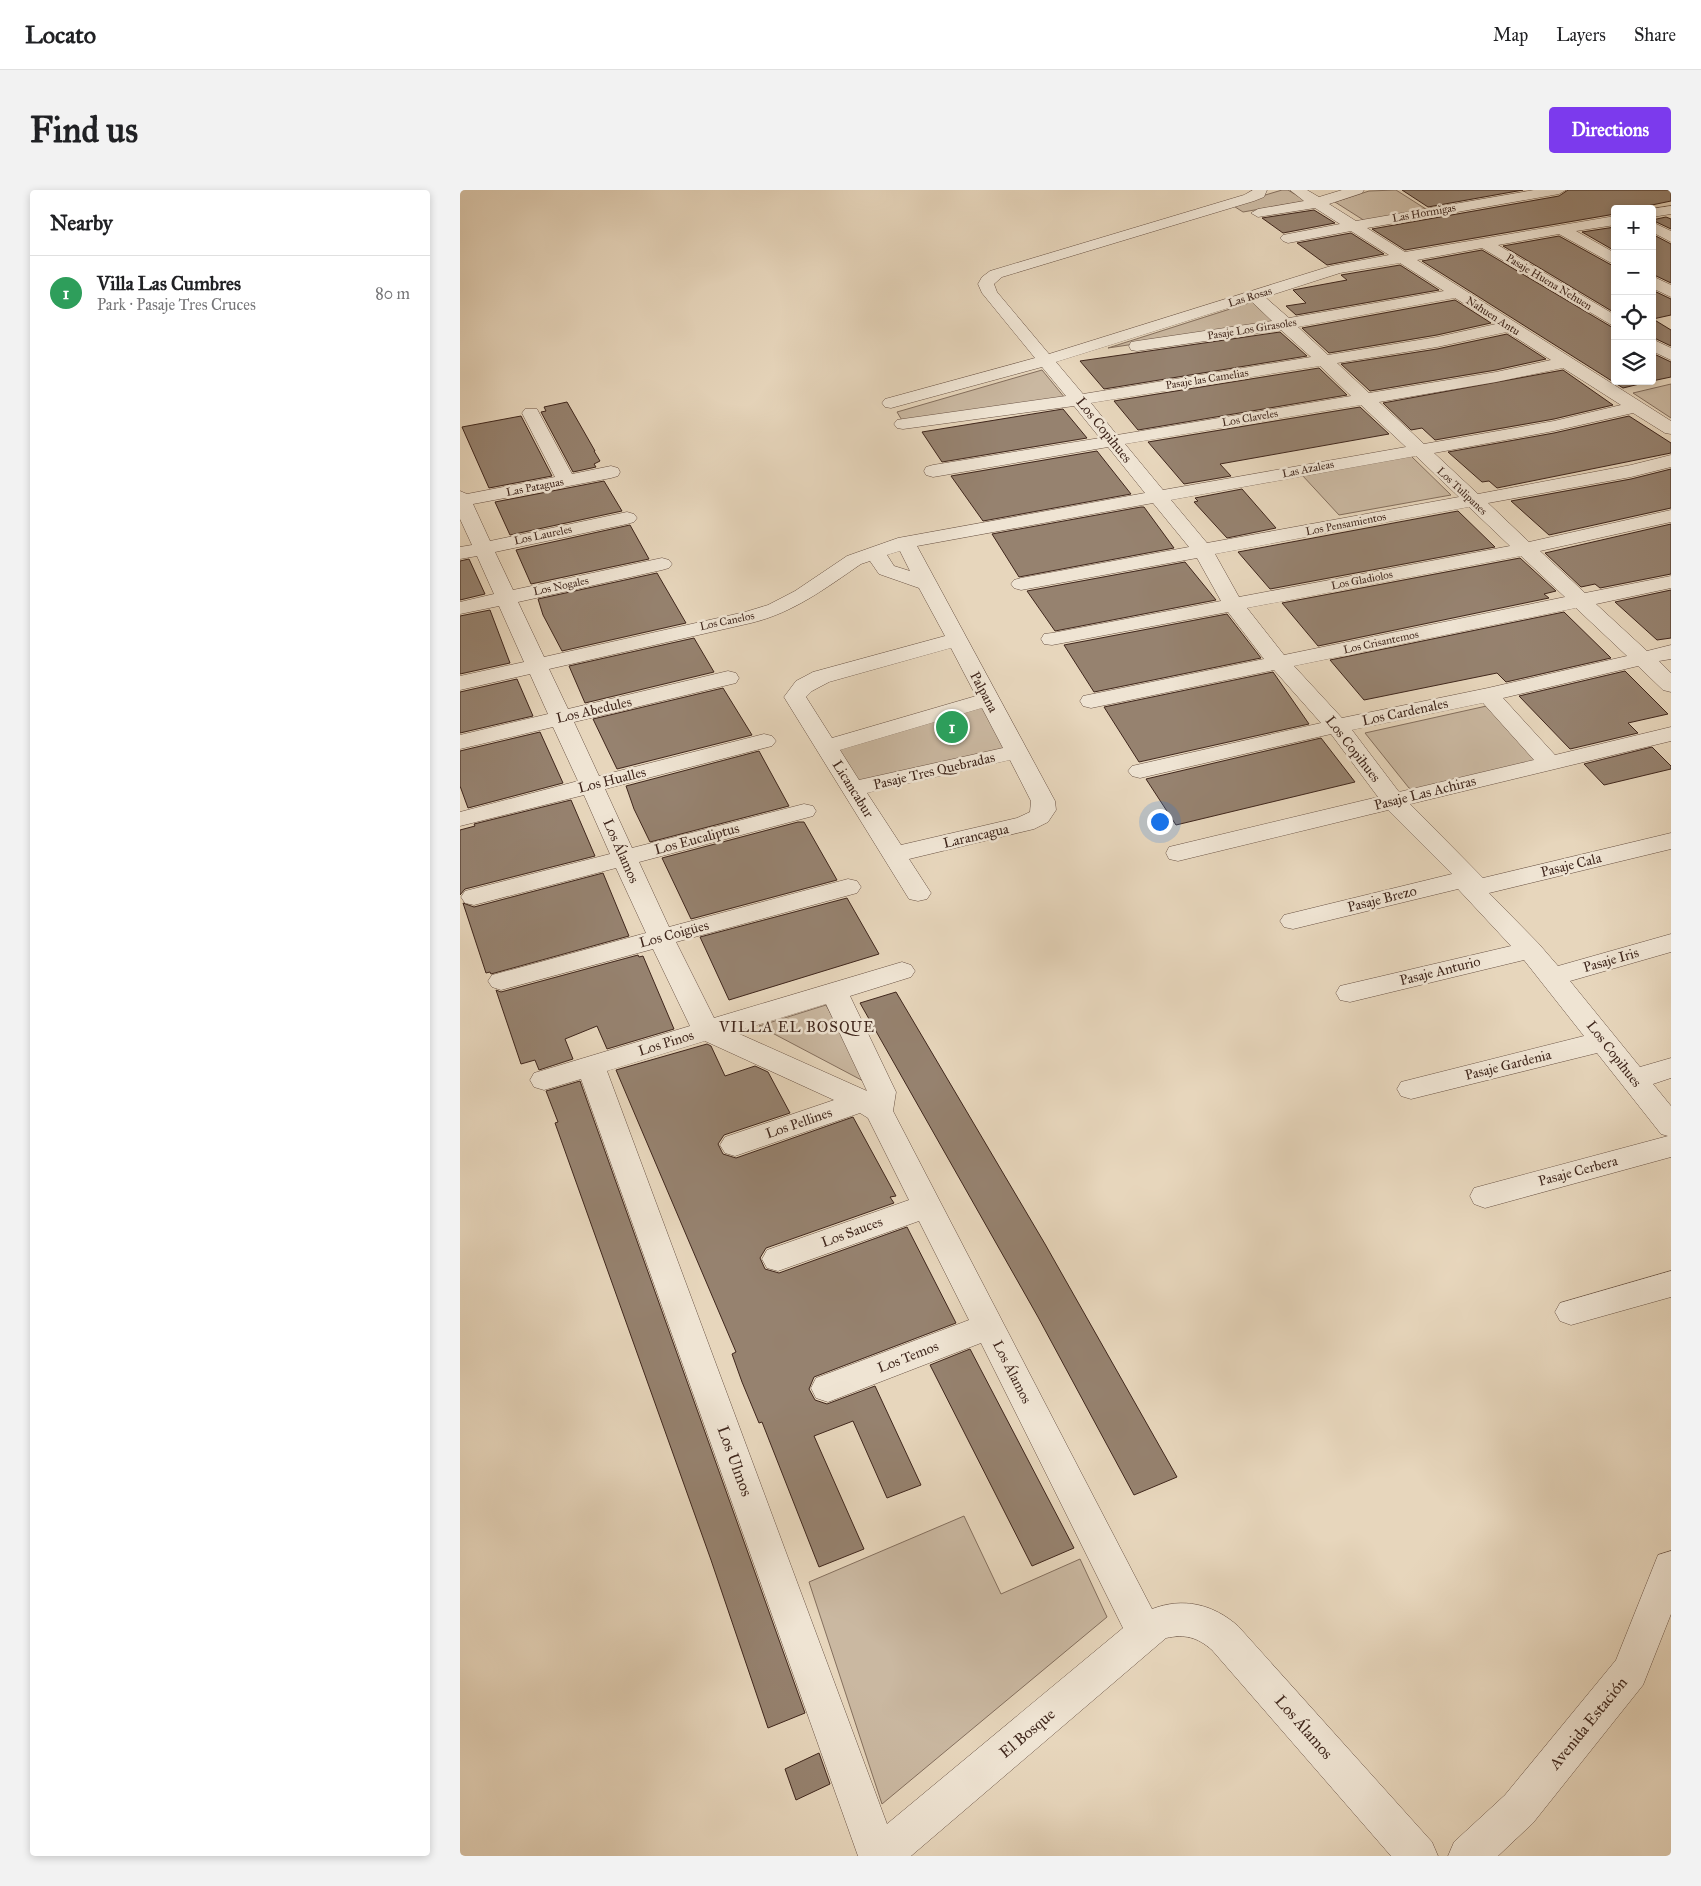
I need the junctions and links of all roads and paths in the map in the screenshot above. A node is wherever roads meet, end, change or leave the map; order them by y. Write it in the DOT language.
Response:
graph roads {
  1 [pos="1260,190"];
  2 [pos="1297,190"];
  3 [pos="1357,190"];
  4 [pos="1559,190"];
  5 [pos="1316,202"];
  6 [pos="1671,210"];
  7 [pos="1656,212"];
  8 [pos="1258,213"];
  9 [pos="1611,221"];
  10 [pos="1352,226"];
  11 [pos="1656,228"];
  12 [pos="1561,229"];
  13 [pos="1671,237"];
  14 [pos="1288,238"];
  15 [pos="1484,243"];
  16 [pos="1402,258"];
  17 [pos="1611,258"];
  18 [pos="1656,283"];
  19 [pos="1671,292"];
  20 [pos="1458,293"];
  21 [pos="1255,296"];
  22 [pos="1611,320"];
  23 [pos="1285,324"];
  24 [pos="1510,326"];
  25 [pos="1656,346"];
  26 [pos="1671,355"];
  27 [pos="1046,360"];
  28 [pos="1323,360"];
  29 [pos="1565,362"];
  30 [pos="1364,398"];
  31 [pos="1079,400"];
  32 [pos="891,403"];
  33 [pos="1634,407"];
  34 [pos="531,413"];
  35 [pos="903,424"];
  36 [pos="1671,429"];
  37 [pos="1113,441"];
  38 [pos="1417,449"];
  39 [pos="1671,461"];
  40 [pos="933,471"];
  41 [pos="611,472"];
  42 [pos="566,481"];
  43 [pos="1158,497"];
  44 [pos="461,500"];
  45 [pos="1472,500"];
  46 [pos="1671,516"];
  47 [pos="627,518"];
  48 [pos="981,527"];
  49 [pos="905,542"];
  50 [pos="483,548"];
  51 [pos="1524,549"];
  52 [pos="1203,551"];
  53 [pos="875,552"];
  54 [pos="460,553"];
  55 [pos="662,564"];
  56 [pos="1671,582"];
  57 [pos="925,583"];
  58 [pos="1021,584"];
  59 [pos="505,598"];
  60 [pos="1580,600"];
  61 [pos="1234,604"];
  62 [pos="460,608"];
  63 [pos="1052,639"];
  64 [pos="956,640"];
  65 [pos="1671,652"];
  66 [pos="1642,658"];
  67 [pos="1279,663"];
  68 [pos="535,665"];
  69 [pos="728,678"];
  70 [pos="460,683"];
  71 [pos="1671,685"];
  72 [pos="1488,695"];
  73 [pos="988,699"];
  74 [pos="1091,701"];
  75 [pos="561,718"];
  76 [pos="1337,726"];
  77 [pos="1671,734"];
  78 [pos="764,741"];
  79 [pos="460,742"];
  80 [pos="826,747"];
  81 [pos="1016,752"];
  82 [pos="1549,763"];
  83 [pos="1140,771"];
  84 [pos="592,785"];
  85 [pos="852,789"];
  86 [pos="1042,801"];
  87 [pos="1392,801"];
  88 [pos="804,811"];
  89 [pos="460,819"];
  90 [pos="1671,841"];
  91 [pos="1178,853"];
  92 [pos="894,855"];
  93 [pos="624,858"];
  94 [pos="1470,884"];
  95 [pos="848,887"];
  96 [pos="918,893"];
  97 [pos="474,896"];
  98 [pos="1294,921"];
  99 [pos="661,938"];
  100 [pos="1671,944"];
  101 [pos="1530,950"];
  102 [pos="902,971"];
  103 [pos="1552,977"];
  104 [pos="501,981"];
  105 [pos="834,991"];
  106 [pos="1350,993"];
  107 [pos="706,1030"];
  108 [pos="1604,1041"];
  109 [pos="591,1066"];
  110 [pos="1671,1068"];
  111 [pos="1634,1079"];
  112 [pos="544,1080"];
  113 [pos="1411,1089"];
  114 [pos="871,1106"];
  115 [pos="1671,1126"];
  116 [pos="735,1145"];
  117 [pos="1671,1146"];
  118 [pos="1484,1196"];
  119 [pos="927,1206"];
  120 [pos="778,1259"];
  121 [pos="1671,1284"];
  122 [pos="1571,1312"];
  123 [pos="989,1326"];
  124 [pos="828,1388"];
  125 [pos="1671,1567"];
  126 [pos="1178,1618"];
  127 [pos="1145,1633"];
  128 [pos="879,1856"];
  129 [pos="1418,1856"];
  130 [pos="1468,1856"];
  1 -- 27 [label="street, Los Copihues"];
  2 -- 5 [label="street, Nahuen Antu"];
  3 -- 5 [label="street"];
  4 -- 10 [label="street, Las Hormigas"];
  5 -- 8 [label="street"];
  5 -- 10 [label="street, Nahuen Antu"];
  6 -- 7 [label="street"];
  9 -- 12 [label="street, Las Rosas"];
  10 -- 14 [label="street, Las Hormigas"];
  10 -- 16 [label="street, Nahuen Antu"];
  11 -- 13 [label="street"];
  12 -- 15 [label="street, Las Rosas"];
  12 -- 17 [label="street"];
  15 -- 16 [label="street, Las Rosas"];
  15 -- 22 [label="street, Pasaje Huena Nehuen"];
  16 -- 20 [label="street, Nahuen Antu"];
  16 -- 21 [label="street, Las Rosas"];
  18 -- 19 [label="street"];
  20 -- 23 [label="street, Pasaje Los Girasoles"];
  20 -- 24 [label="street, Nahuen Antu"];
  21 -- 23 [label="street, Los Tulipanes"];
  21 -- 27 [label="street, Las Rosas"];
  23 -- 27 [label="street, Pasaje Los Girasoles"];
  23 -- 28 [label="street, Los Tulipanes"];
  24 -- 28 [label="street, Pasaje las Camelias"];
  24 -- 29 [label="street, Nahuen Antu"];
  25 -- 26 [label="street"];
  27 -- 31 [label="street, Los Copihues"];
  27 -- 32 [label="street, Las Rosas"];
  28 -- 30 [label="street, Los Tulipanes"];
  28 -- 31 [label="street, Pasaje las Camelias"];
  29 -- 30 [label="street, Los Claveles"];
  29 -- 33 [label="street, Nahuen Antu"];
  30 -- 37 [label="street, Los Claveles"];
  30 -- 38 [label="street, Los Tulipanes"];
  31 -- 35 [label="street, Pasaje las Camelias"];
  31 -- 37 [label="street, Los Copihues"];
  33 -- 36 [label="street, Nahuen Antu"];
  33 -- 38 [label="street, Las Azaleas"];
  34 -- 42 [label="street"];
  37 -- 40 [label="street, Los Claveles"];
  37 -- 43 [label="street, Los Copihues"];
  38 -- 43 [label="street, Las Azaleas"];
  38 -- 45 [label="street, Los Tulipanes"];
  39 -- 45 [label="street, Los Pensamientos"];
  41 -- 42 [label="street, Las Pataguas"];
  42 -- 44 [label="street, Las Pataguas"];
  43 -- 48 [label="street, Las Azaleas"];
  43 -- 52 [label="street, Los Copihues"];
  44 -- 50 [label="street, Los Álamos"];
  45 -- 51 [label="street, Los Tulipanes"];
  45 -- 52 [label="street, Los Pensamientos"];
  46 -- 51 [label="street, Los Gladiolos"];
  47 -- 50 [label="street, Los Laureles"];
  48 -- 49 [label="street, Los Canelos"];
  49 -- 53 [label="street, Los Canelos"];
  49 -- 57 [label="street, Palpana"];
  50 -- 54 [label="street, Los Laureles"];
  50 -- 59 [label="street, Los Álamos"];
  51 -- 60 [label="street, Los Tulipanes"];
  51 -- 61 [label="street, Los Gladiolos"];
  52 -- 58 [label="street, Los Pensamientos"];
  52 -- 61 [label="street, Los Copihues"];
  53 -- 57 [label="street"];
  53 -- 68 [label="street, Los Canelos"];
  55 -- 59 [label="street, Los Nogales"];
  56 -- 60 [label="street, Los Crisantemos"];
  57 -- 64 [label="street, Palpana"];
  59 -- 62 [label="street, Los Nogales"];
  59 -- 68 [label="street, Los Álamos"];
  60 -- 66 [label="street, Los Tulipanes"];
  60 -- 67 [label="street, Los Crisantemos"];
  61 -- 63 [label="street, Los Gladiolos"];
  61 -- 67 [label="street, Los Copihues"];
  64 -- 73 [label="street, Palpana"];
  64 -- 80 [label="street, Licancabur"];
  65 -- 66 [label="street, Los Cardenales"];
  66 -- 71 [label="street, Los Tulipanes"];
  66 -- 72 [label="street, Los Cardenales"];
  67 -- 74 [label="street, Los Crisantemos"];
  67 -- 76 [label="street, Los Copihues"];
  68 -- 70 [label="street, Los Canelos"];
  68 -- 75 [label="street, Los Álamos"];
  69 -- 75 [label="street, Los Abedules"];
  72 -- 76 [label="street, Los Cardenales"];
  72 -- 82 [label="street"];
  73 -- 80 [label="street"];
  73 -- 81 [label="street, Palpana"];
  75 -- 79 [label="street, Los Abedules"];
  75 -- 84 [label="street, Los Álamos"];
  76 -- 83 [label="street, Los Cardenales"];
  76 -- 87 [label="street, Los Copihues"];
  77 -- 82 [label="street, Pasaje Las Achiras"];
  78 -- 84 [label="street, Los Hualles"];
  80 -- 85 [label="street, Licancabur"];
  81 -- 85 [label="street, Pasaje Tres Quebradas"];
  81 -- 86 [label="street, Palpana"];
  82 -- 87 [label="street, Pasaje Las Achiras"];
  84 -- 89 [label="street, Los Hualles"];
  84 -- 93 [label="street, Los Álamos"];
  85 -- 92 [label="street, Licancabur"];
  86 -- 92 [label="street, Larancagua"];
  87 -- 91 [label="street, Pasaje Las Achiras"];
  87 -- 94 [label="street, Los Copihues"];
  88 -- 93 [label="street, Los Eucaliptus"];
  90 -- 94 [label="street, Pasaje Cala"];
  92 -- 96 [label="street, Licancabur"];
  93 -- 97 [label="street, Los Eucaliptus"];
  93 -- 99 [label="street, Los Álamos"];
  94 -- 98 [label="street, Pasaje Brezo"];
  94 -- 101 [label="street, Los Copihues"];
  95 -- 99 [label="street, Los Coigües"];
  99 -- 104 [label="street, Los Coigües"];
  99 -- 107 [label="street, Los Álamos"];
  100 -- 103 [label="street, Pasaje Iris"];
  101 -- 103 [label="street, Los Copihues"];
  101 -- 106 [label="street, Pasaje Anturio"];
  102 -- 105 [label="street, Los Pinos"];
  103 -- 108 [label="street, Los Copihues"];
  105 -- 107 [label="street, Los Pinos"];
  105 -- 114 [label="street, Los Álamos"];
  107 -- 109 [label="street, Los Pinos"];
  107 -- 114 [label="street"];
  108 -- 111 [label="street, Los Copihues"];
  108 -- 113 [label="street, Pasaje Gardenia"];
  109 -- 112 [label="street, Los Pinos"];
  109 -- 128 [label="street, Los Ulmos"];
  110 -- 111 [label="street"];
  111 -- 115 [label="street, Los Copihues"];
  114 -- 116 [label="street, Los Pellines"];
  114 -- 119 [label="street, Los Álamos"];
  117 -- 118 [label="street, Pasaje Cerbera"];
  119 -- 120 [label="street, Los Sauces"];
  119 -- 123 [label="street, Los Álamos"];
  121 -- 122 [label="street"];
  123 -- 124 [label="street, Los Temos"];
  123 -- 127 [label="street, Los Álamos"];
  125 -- 130 [label="street, Avenida Estación"];
  126 -- 127 [label="street, El Bosque"];
  126 -- 129 [label="street, Los Álamos"];
  127 -- 128 [label="street, El Bosque"];
}
